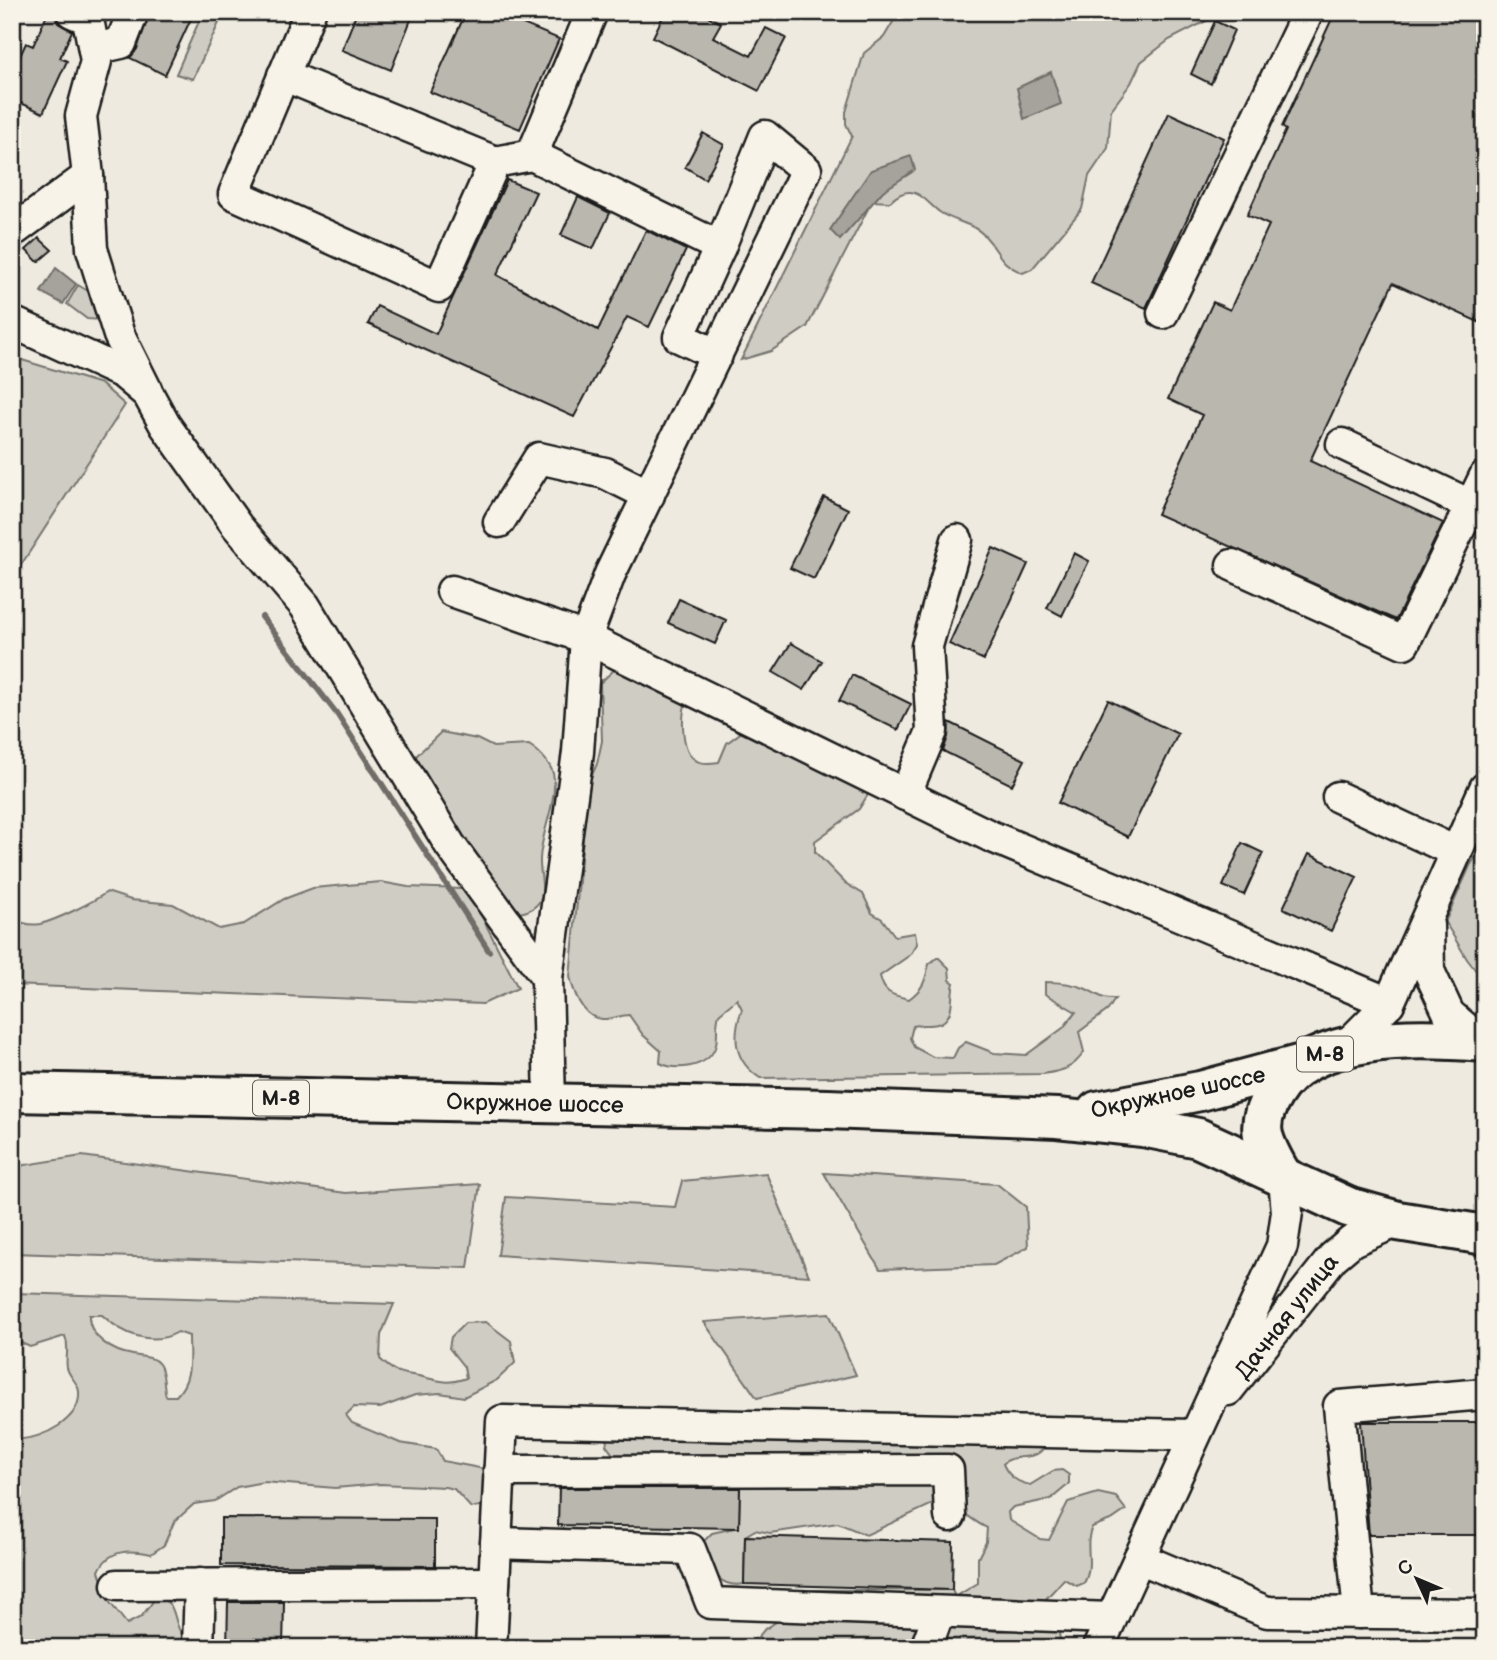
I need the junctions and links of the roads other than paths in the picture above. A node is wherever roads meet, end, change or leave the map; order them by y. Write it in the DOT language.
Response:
graph roads {
  1 [pos="72,12"];
  2 [pos="133,12"];
  3 [pos="310,12"];
  4 [pos="592,12"];
  5 [pos="1308,12"];
  6 [pos="94,49"];
  7 [pos="283,75"];
  8 [pos="531,155"];
  9 [pos="495,162"];
  10 [pos="88,176"];
  11 [pos="12,232"];
  12 [pos="720,247"];
  13 [pos="1163,313"];
  14 [pos="12,322"];
  15 [pos="718,355"];
  16 [pos="148,394"];
  17 [pos="1342,444"];
  18 [pos="1485,476"];
  19 [pos="649,495"];
  20 [pos="1477,509"];
  21 [pos="499,522"];
  22 [pos="957,540"];
  23 [pos="1232,565"];
  24 [pos="452,592"];
  25 [pos="586,638"];
  26 [pos="1485,788"];
  27 [pos="905,794"];
  28 [pos="1338,797"];
  29 [pos="1456,852"];
  30 [pos="1427,917"];
  31 [pos="547,978"];
  32 [pos="1389,1003"];
  33 [pos="1483,1042"];
  34 [pos="1346,1046"];
  35 [pos="1298,1065"];
  36 [pos="12,1092"];
  37 [pos="550,1104"];
  38 [pos="1057,1118"];
  39 [pos="1284,1179"];
  40 [pos="1398,1221"];
  41 [pos="1485,1235"];
  42 [pos="1485,1394"];
  43 [pos="1194,1435"];
  44 [pos="499,1471"];
  45 [pos="950,1516"];
  46 [pos="496,1543"];
  47 [pos="1139,1558"];
  48 [pos="494,1583"];
  49 [pos="200,1584"];
  50 [pos="117,1585"];
  51 [pos="939,1612"];
  52 [pos="1359,1613"];
  53 [pos="1485,1614"];
  54 [pos="1111,1618"];
  55 [pos="198,1648"];
  56 [pos="491,1648"];
  57 [pos="926,1648"];
  58 [pos="1098,1648"];
  1 -- 6 [label="street"];
  2 -- 6 [label="street"];
  3 -- 7 [label="street"];
  4 -- 8 [label="street"];
  5 -- 13 [label="street"];
  6 -- 10 [label="street"];
  7 -- 9 [label="street"];
  7 -- 9 [label="street"];
  8 -- 9 [label="street"];
  8 -- 12 [label="street"];
  10 -- 11 [label="street"];
  10 -- 16 [label="street"];
  12 -- 15 [label="street"];
  12 -- 15 [label="street"];
  14 -- 16 [label="street"];
  15 -- 19 [label="street"];
  16 -- 31 [label="street"];
  17 -- 20 [label="street"];
  18 -- 20 [label="street"];
  19 -- 21 [label="street"];
  19 -- 25 [label="street"];
  20 -- 23 [label="street"];
  22 -- 27 [label="street"];
  24 -- 25 [label="street"];
  25 -- 27 [label="street"];
  25 -- 31 [label="street"];
  26 -- 29 [label="street"];
  27 -- 32 [label="street"];
  28 -- 29 [label="street"];
  29 -- 30 [label="street"];
  30 -- 32 [label="street"];
  30 -- 33 [label="street"];
  31 -- 37 [label="street"];
  32 -- 34 [label="street"];
  33 -- 34 [label="main road, Окружное шоссе / М-8"];
  34 -- 35 [label="main road, Окружное шоссе / М-8"];
  35 -- 38 [label="main road, Окружное шоссе / М-8"];
  35 -- 39 [label="main road, Окружное шоссе / М-8"];
  36 -- 37 [label="main road, Окружное шоссе / М-8"];
  37 -- 38 [label="main road, Окружное шоссе / М-8"];
  38 -- 39 [label="main road, Окружное шоссе / М-8"];
  39 -- 40 [label="main road, Окружное шоссе / М-8"];
  39 -- 43 [label="street, Дачная улица"];
  40 -- 41 [label="main road, Окружное шоссе / М-8"];
  40 -- 43 [label="street, Дачная улица"];
  42 -- 52 [label="street"];
  43 -- 44 [label="street"];
  43 -- 47 [label="street, Дачная улица"];
  44 -- 45 [label="street"];
  44 -- 46 [label="street"];
  46 -- 48 [label="street"];
  46 -- 51 [label="street"];
  47 -- 52 [label="street"];
  47 -- 54 [label="street, Дачная улица"];
  48 -- 49 [label="street"];
  48 -- 56 [label="street"];
  49 -- 50 [label="street"];
  49 -- 55 [label="street"];
  51 -- 54 [label="street"];
  51 -- 57 [label="street"];
  52 -- 53 [label="street"];
  54 -- 58 [label="street, Дачная улица"];
}
